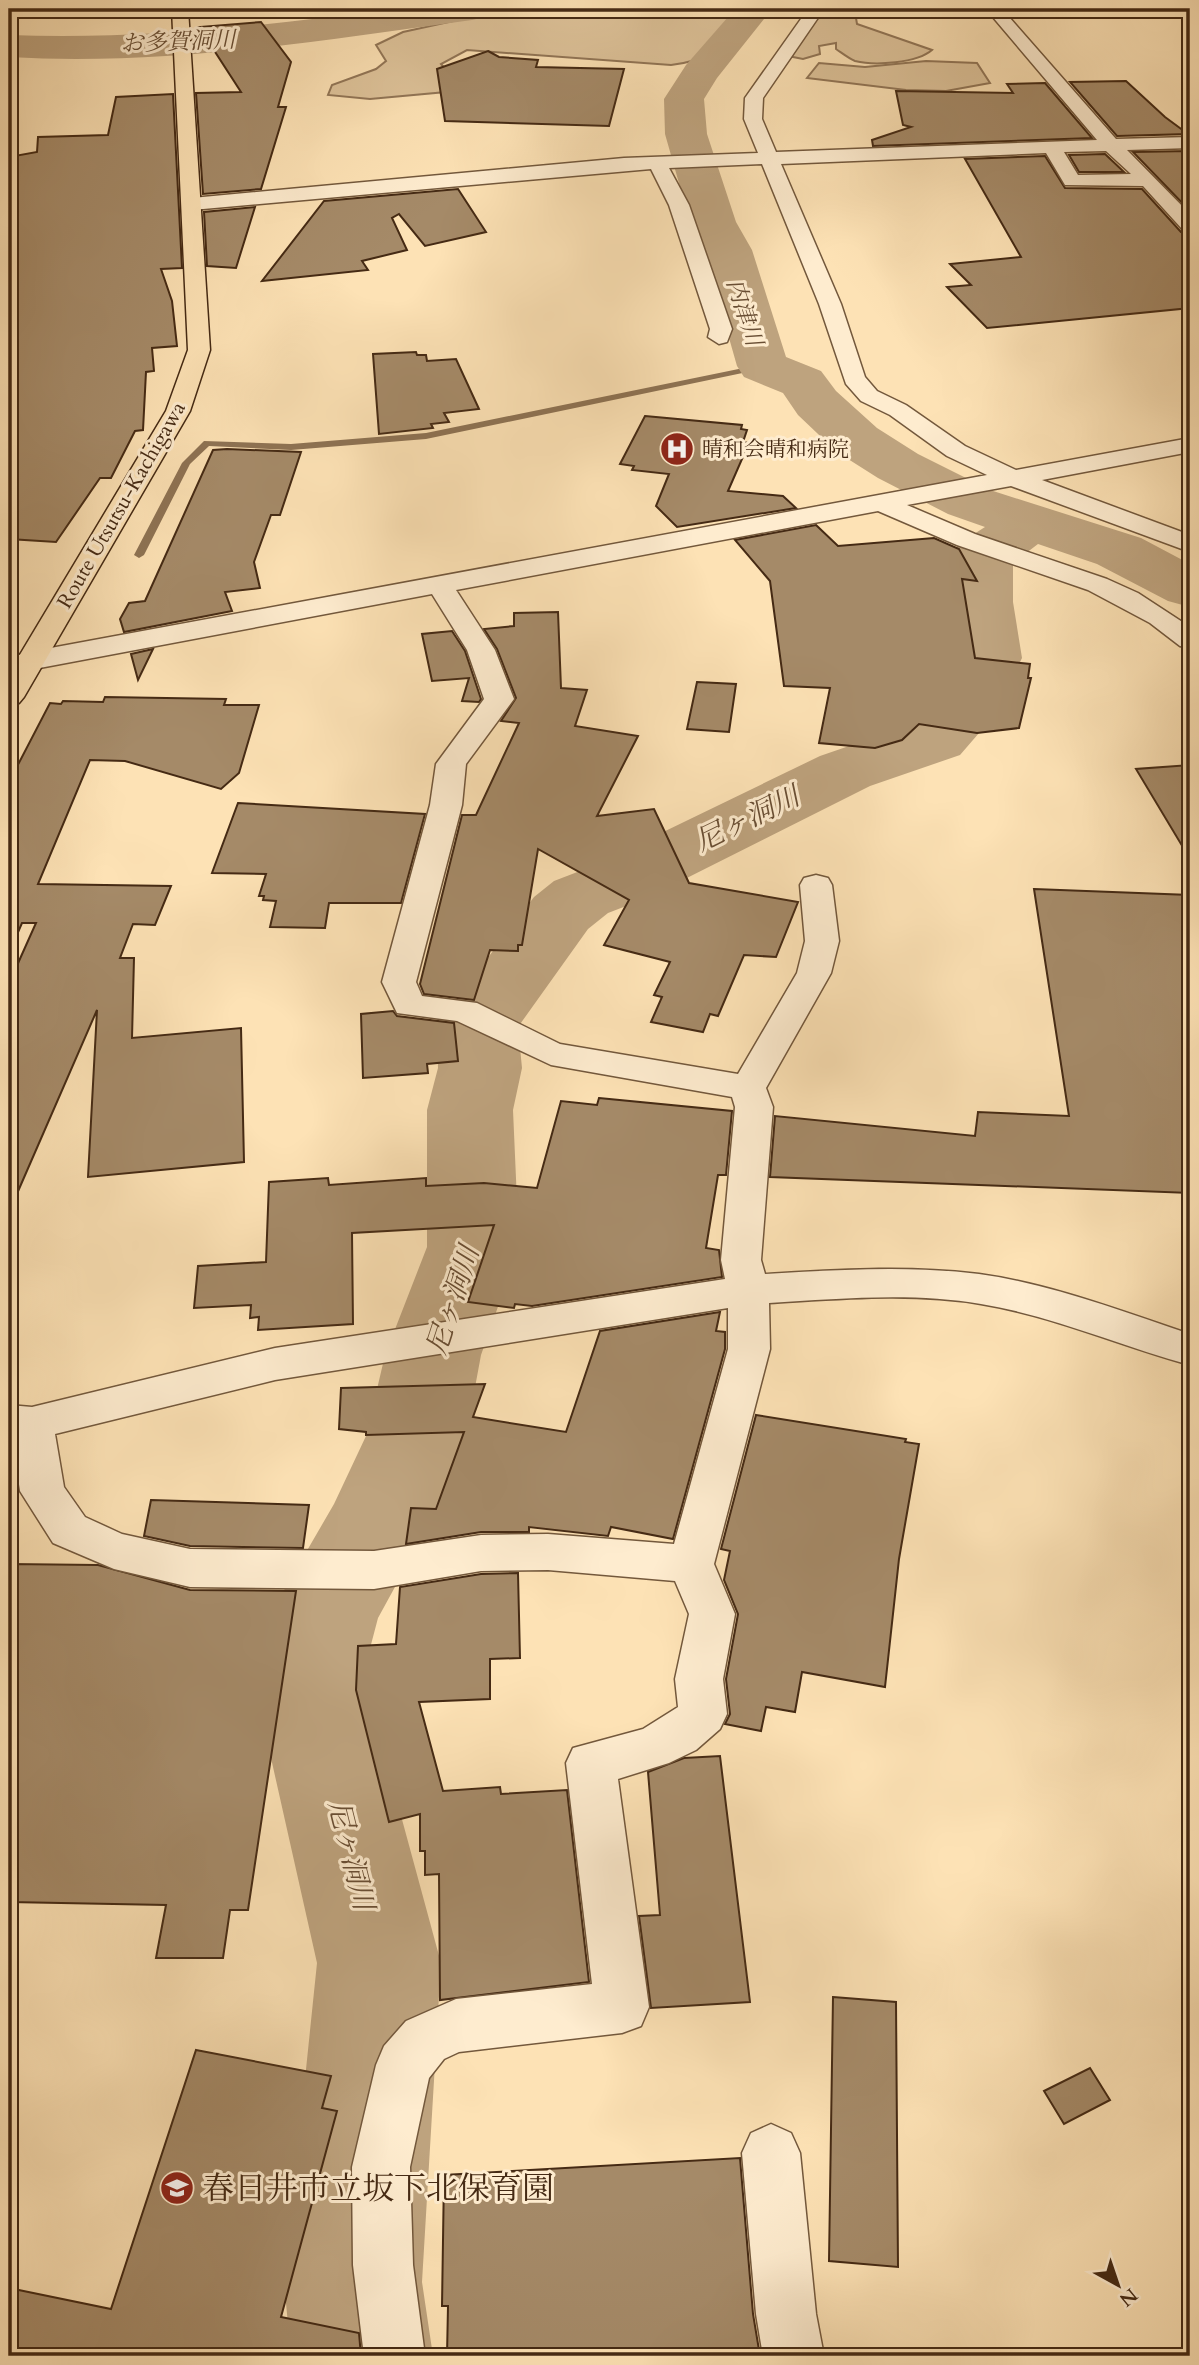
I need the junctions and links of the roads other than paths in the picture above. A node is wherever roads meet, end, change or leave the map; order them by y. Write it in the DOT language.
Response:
graph roads {
  1 [pos="242,9"];
  2 [pos="816,9"];
  3 [pos="994,9"];
  4 [pos="180,11"];
  5 [pos="1190,142"];
  6 [pos="1111,145"];
  7 [pos="1052,148"];
  8 [pos="769,160"];
  9 [pos="657,164"];
  10 [pos="1148,180"];
  11 [pos="192,204"];
  12 [pos="1190,226"];
  13 [pos="719,337"];
  14 [pos="1190,445"];
  15 [pos="1013,478"];
  16 [pos="883,503"];
  17 [pos="1190,544"];
  18 [pos="440,585"];
  19 [pos="1190,639"];
  20 [pos="29,661"];
  21 [pos="9,697"];
  22 [pos="816,886"];
  23 [pos="748,1088"];
  24 [pos="748,1290"];
  25 [pos="1190,1349"];
  26 [pos="21,1422"];
  27 [pos="691,1564"];
  28 [pos="771,2153"];
  29 [pos="394,2356"];
  30 [pos="794,2356"];
  1 -- 4 [label="street"];
  2 -- 8 [label="street"];
  3 -- 6 [label="street"];
  4 -- 11 [label="main road, Route Utsutsu-Kachigawa"];
  5 -- 6 [label="street"];
  6 -- 7 [label="street"];
  6 -- 10 [label="street"];
  7 -- 8 [label="street"];
  7 -- 10 [label="street"];
  8 -- 9 [label="street"];
  8 -- 15 [label="street"];
  9 -- 11 [label="street"];
  9 -- 13 [label="street"];
  10 -- 12 [label="street"];
  11 -- 20 [label="main road, Route Utsutsu-Kachigawa"];
  14 -- 15 [label="street"];
  15 -- 16 [label="street"];
  15 -- 17 [label="street"];
  16 -- 18 [label="street"];
  16 -- 19 [label="street"];
  18 -- 20 [label="street"];
  18 -- 23 [label="street"];
  20 -- 21 [label="main road, Route Utsutsu-Kachigawa"];
  22 -- 23 [label="street"];
  23 -- 24 [label="street"];
  24 -- 25 [label="street"];
  24 -- 26 [label="street"];
  24 -- 27 [label="street"];
  26 -- 27 [label="street"];
  27 -- 29 [label="street"];
  28 -- 30 [label="street"];
}
